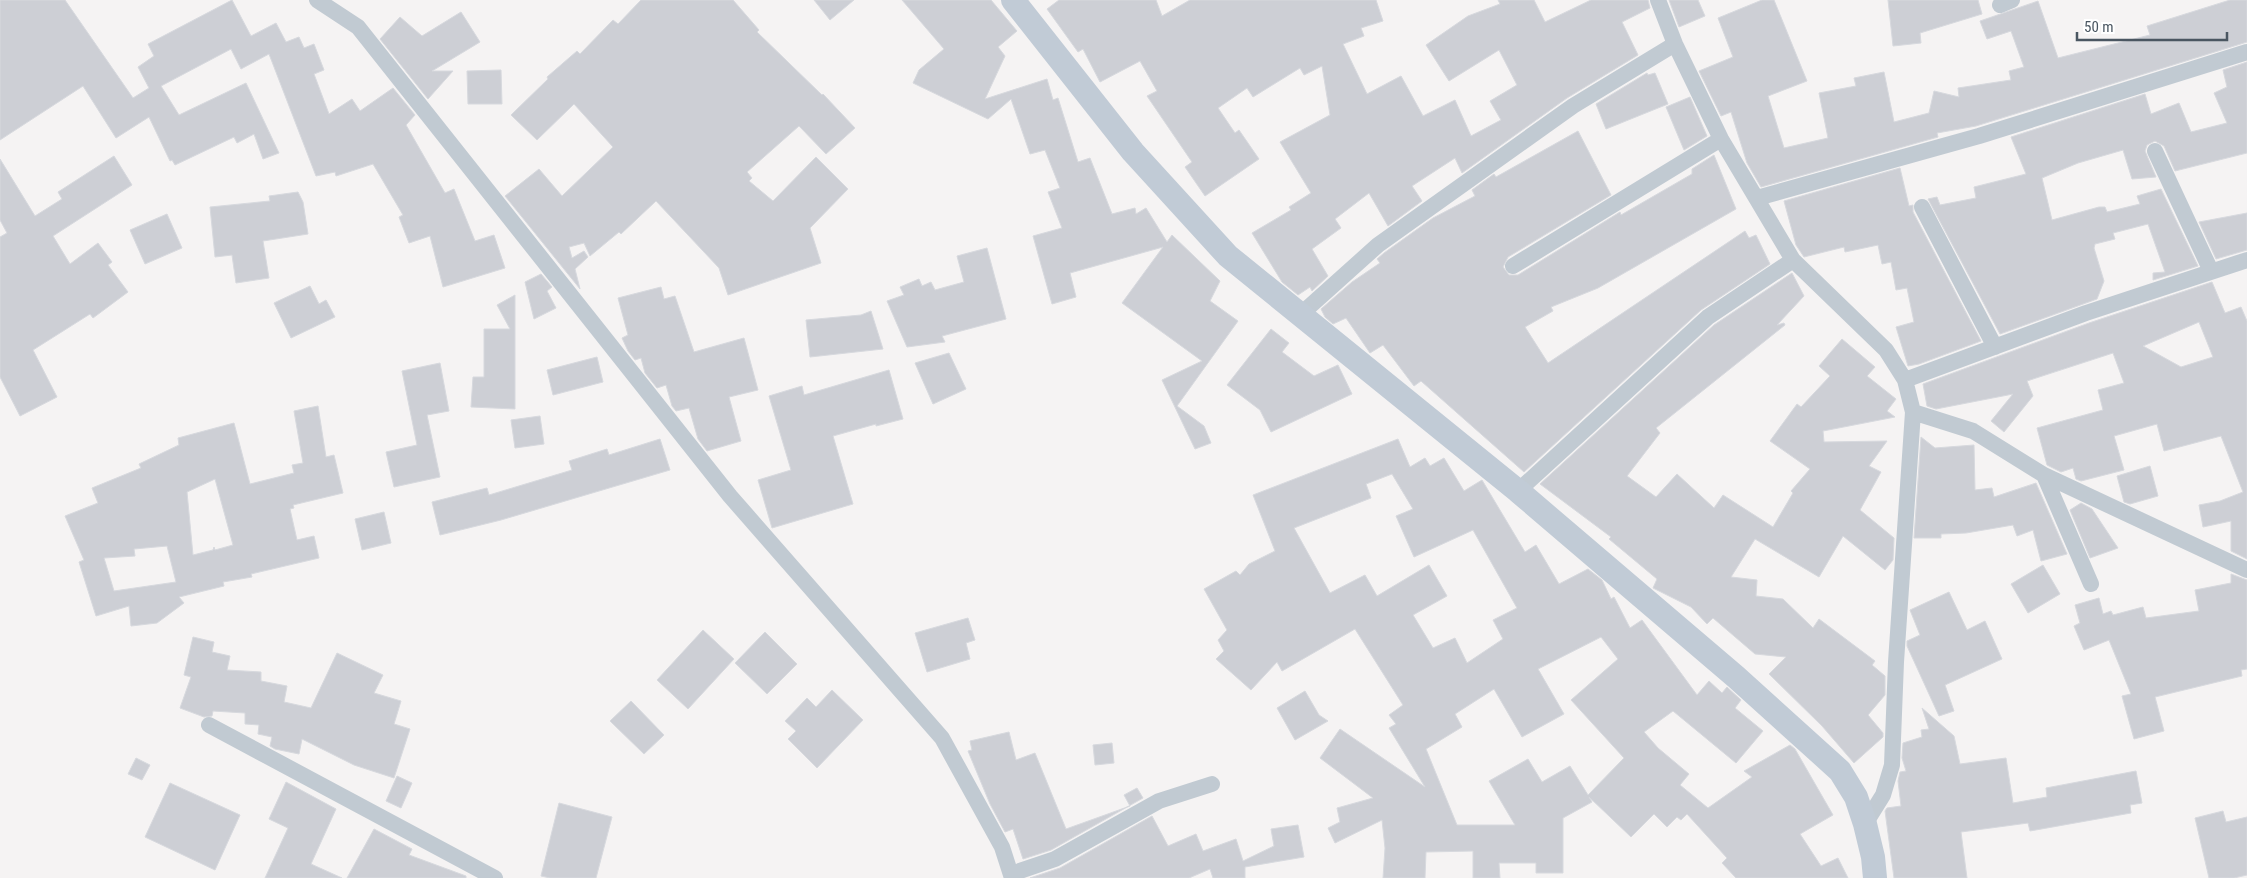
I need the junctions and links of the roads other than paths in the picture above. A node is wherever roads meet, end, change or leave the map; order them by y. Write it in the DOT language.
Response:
graph roads {
  1 [pos="317,0"];
  2 [pos="1658,0"];
  3 [pos="1016,1"];
  4 [pos="1676,44"];
  5 [pos="2247,52"];
  6 [pos="1721,139"];
  7 [pos="2154,152"];
  8 [pos="1757,198"];
  9 [pos="1922,207"];
  10 [pos="1793,260"];
  11 [pos="2247,260"];
  12 [pos="1513,266"];
  13 [pos="2211,270"];
  14 [pos="1300,315"];
  15 [pos="1995,347"];
  16 [pos="1905,380"];
  17 [pos="1913,412"];
  18 [pos="2044,475"];
  19 [pos="1518,491"];
  20 [pos="2247,570"];
  21 [pos="2091,584"];
  22 [pos="209,725"];
  23 [pos="1212,784"];
  24 [pos="1866,824"];
  25 [pos="1012,876"];
  26 [pos="495,878"];
  27 [pos="1875,878"];
  1 -- 25 [label="street"];
  2 -- 4 [label="street"];
  3 -- 14 [label="main road"];
  4 -- 6 [label="street"];
  4 -- 14 [label="street"];
  5 -- 8 [label="street"];
  6 -- 8 [label="street"];
  6 -- 12 [label="street"];
  7 -- 13 [label="street"];
  8 -- 10 [label="street"];
  9 -- 15 [label="street"];
  10 -- 16 [label="street"];
  10 -- 19 [label="street"];
  11 -- 13 [label="street"];
  13 -- 15 [label="street"];
  14 -- 19 [label="main road"];
  15 -- 16 [label="street"];
  16 -- 17 [label="street"];
  17 -- 18 [label="street"];
  17 -- 24 [label="street"];
  18 -- 20 [label="street"];
  18 -- 21 [label="street"];
  19 -- 24 [label="main road"];
  22 -- 26 [label="street"];
  23 -- 25 [label="street"];
  24 -- 27 [label="main road"];
}
